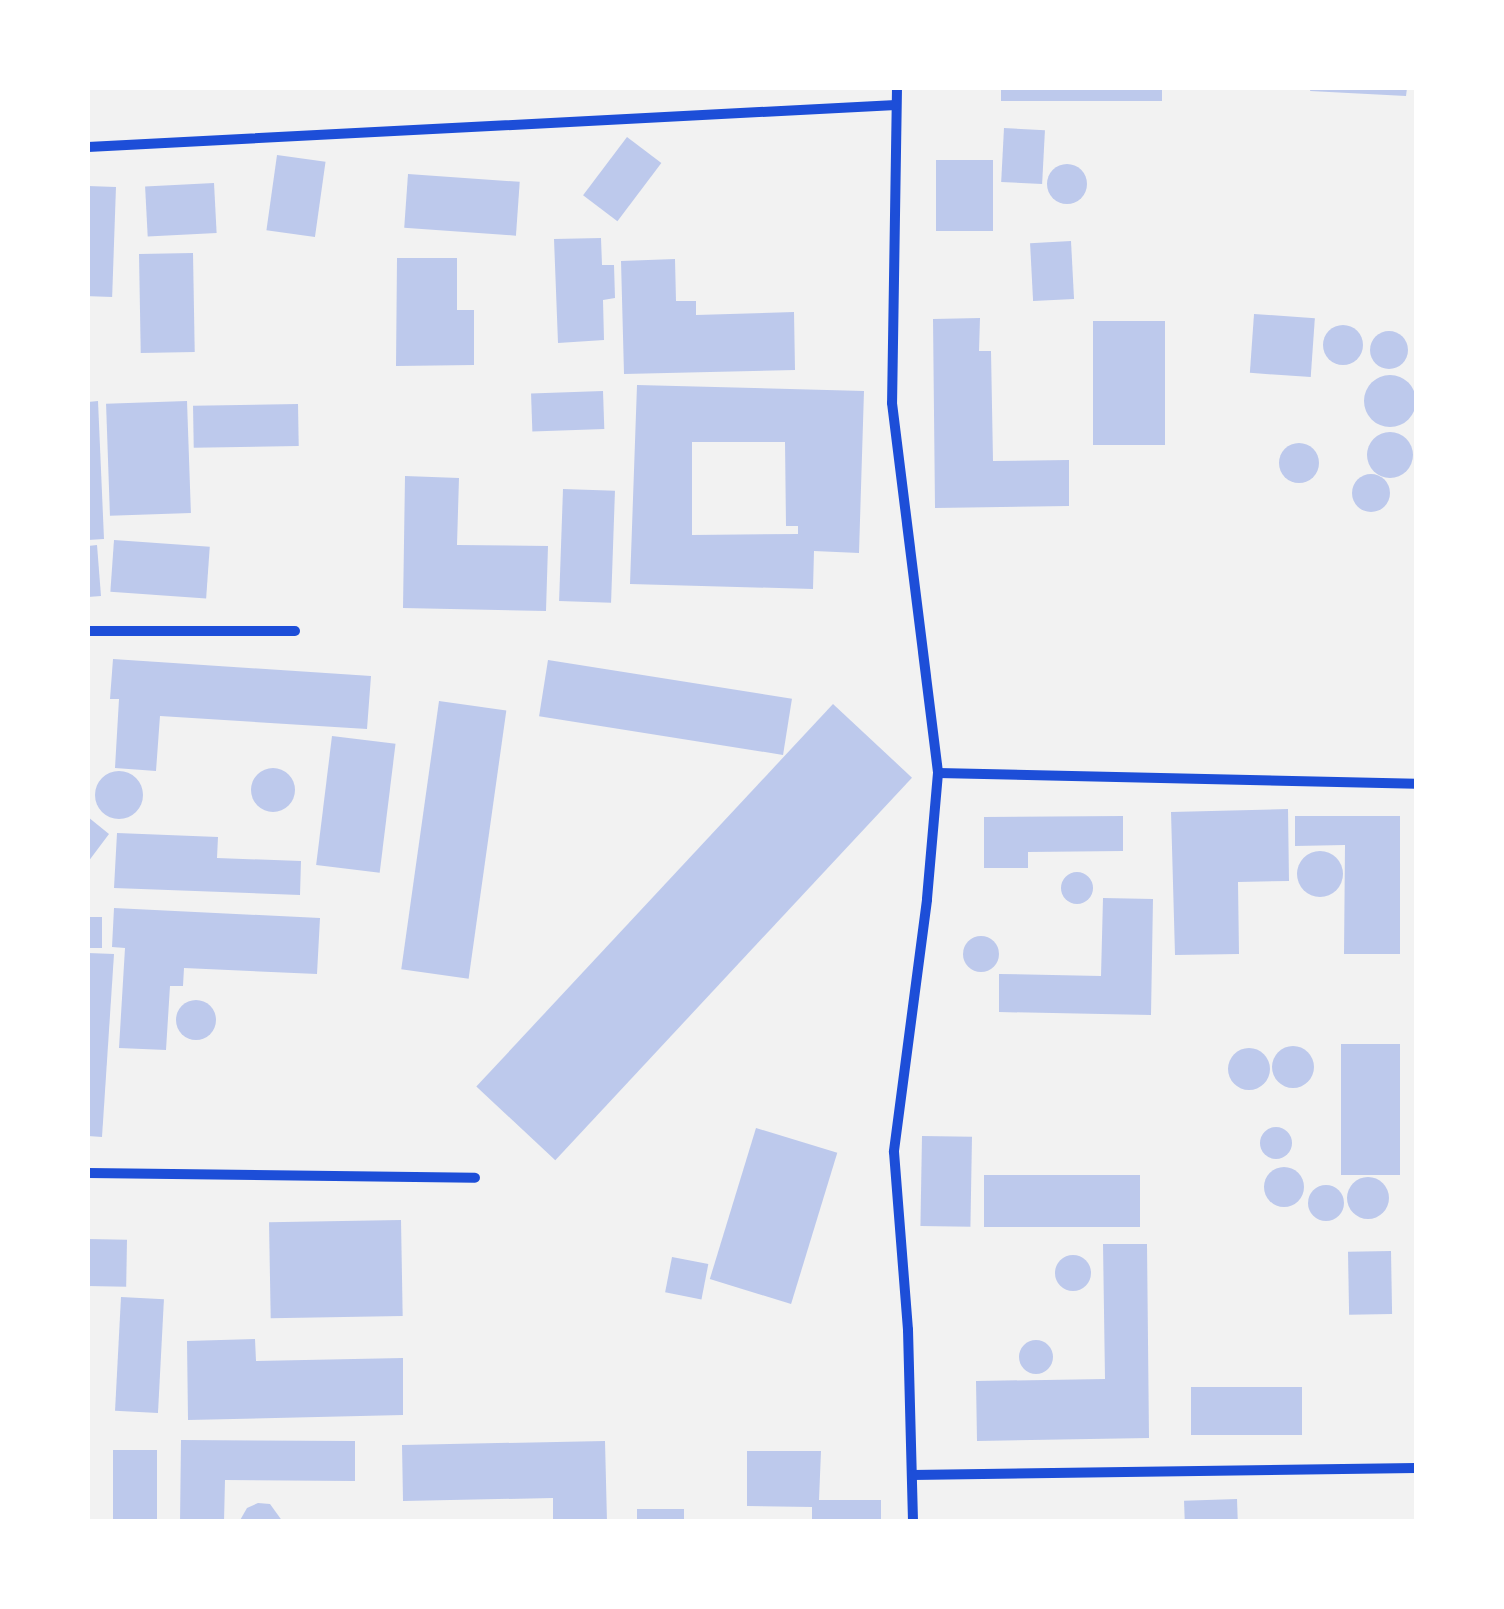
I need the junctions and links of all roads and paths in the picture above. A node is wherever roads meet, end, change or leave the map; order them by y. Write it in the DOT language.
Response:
graph roads {
  1 [pos="897,88"];
  2 [pos="896,105"];
  3 [pos="88,147"];
  4 [pos="88,631"];
  5 [pos="295,632"];
  6 [pos="938,773"];
  7 [pos="1416,784"];
  8 [pos="88,1173"];
  9 [pos="476,1178"];
  10 [pos="1416,1468"];
  11 [pos="912,1475"];
  12 [pos="913,1522"];
  1 -- 2 [label="street"];
  2 -- 3 [label="street"];
  2 -- 6 [label="street"];
  4 -- 5 [label="street"];
  6 -- 7 [label="street"];
  6 -- 11 [label="street"];
  8 -- 9 [label="street"];
  10 -- 11 [label="street"];
  11 -- 12 [label="street"];
}
